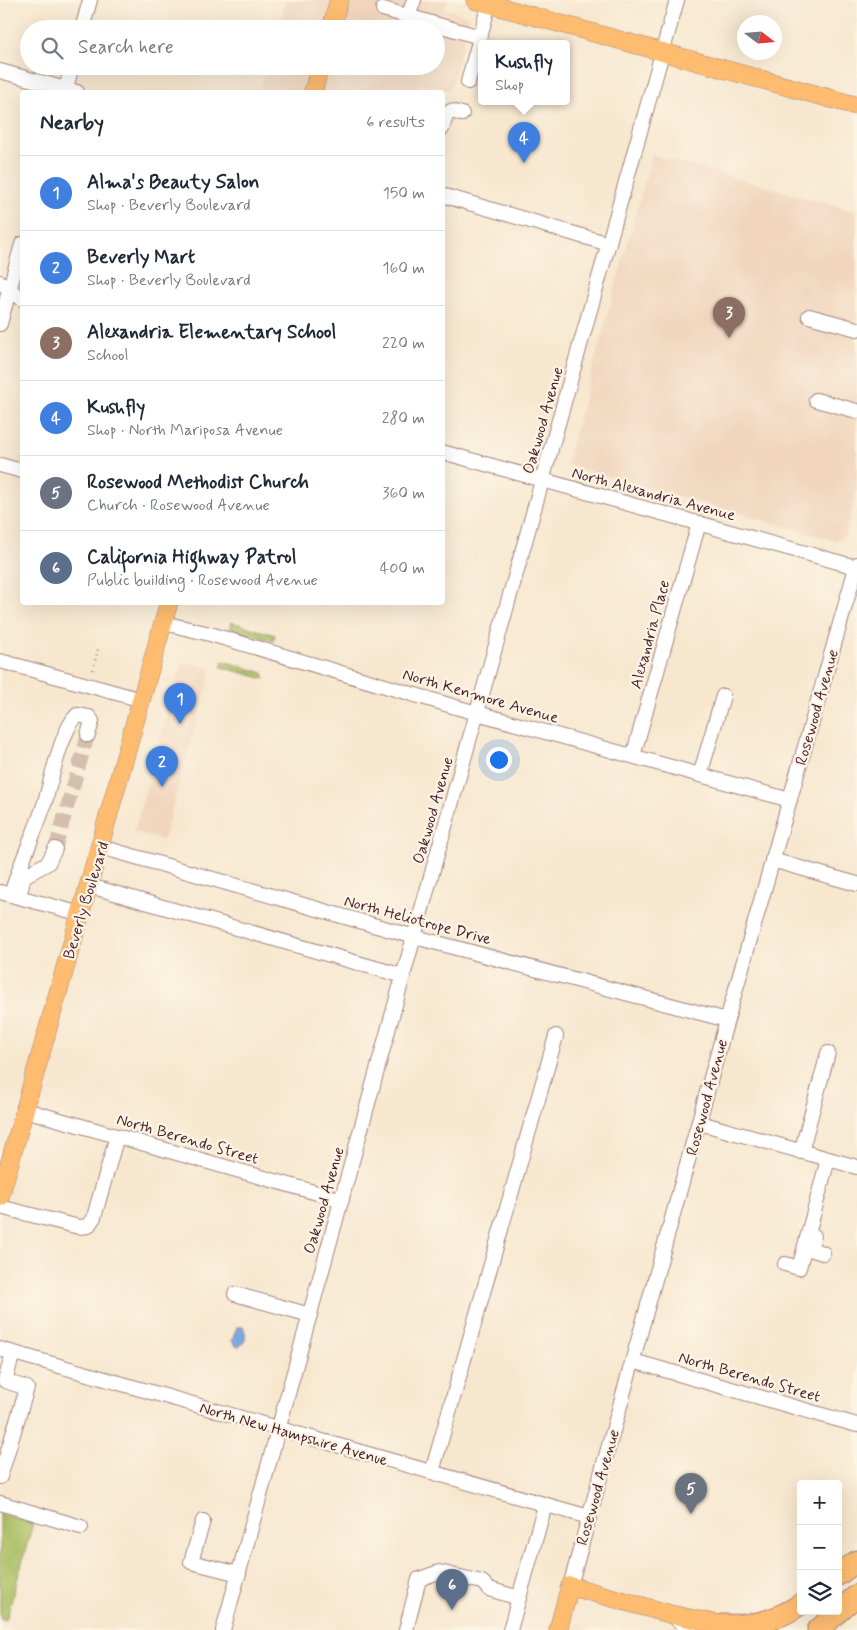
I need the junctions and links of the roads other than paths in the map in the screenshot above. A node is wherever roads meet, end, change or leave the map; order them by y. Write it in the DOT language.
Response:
graph roads {
  1 [pos="90,0"];
  2 [pos="339,0"];
  3 [pos="414,0"];
  4 [pos="677,0"];
  5 [pos="482,2"];
  6 [pos="383,9"];
  7 [pos="408,17"];
  8 [pos="84,20"];
  9 [pos="333,20"];
  10 [pos="419,20"];
  11 [pos="445,27"];
  12 [pos="480,37"];
  13 [pos="479,40"];
  14 [pos="478,44"];
  15 [pos="663,53"];
  16 [pos="0,71"];
  17 [pos="71,75"];
  18 [pos="318,75"];
  19 [pos="468,82"];
  20 [pos="66,90"];
  21 [pos="69,90"];
  22 [pos="314,90"];
  23 [pos="857,106"];
  24 [pos="462,114"];
  25 [pos="445,119"];
  26 [pos="445,196"];
  27 [pos="609,244"];
  28 [pos="20,249"];
  29 [pos="5,286"];
  30 [pos="20,297"];
  31 [pos="809,316"];
  32 [pos="0,324"];
  33 [pos="857,329"];
  34 [pos="816,400"];
  35 [pos="857,411"];
  36 [pos="445,453"];
  37 [pos="0,465"];
  38 [pos="20,470"];
  39 [pos="542,481"];
  40 [pos="699,523"];
  41 [pos="857,566"];
  42 [pos="853,595"];
  43 [pos="168,605"];
  44 [pos="164,623"];
  45 [pos="0,661"];
  46 [pos="723,696"];
  47 [pos="142,700"];
  48 [pos="478,713"];
  49 [pos="88,735"];
  50 [pos="633,756"];
  51 [pos="700,774"];
  52 [pos="790,800"];
  53 [pos="101,847"];
  54 [pos="55,848"];
  55 [pos="772,860"];
  56 [pos="857,884"];
  57 [pos="90,886"];
  58 [pos="10,895"];
  59 [pos="81,914"];
  60 [pos="415,937"];
  61 [pos="403,976"];
  62 [pos="727,1020"];
  63 [pos="556,1036"];
  64 [pos="828,1053"];
  65 [pos="25,1110"];
  66 [pos="700,1123"];
  67 [pos="117,1136"];
  68 [pos="801,1152"];
  69 [pos="5,1155"];
  70 [pos="831,1160"];
  71 [pos="857,1167"];
  72 [pos="0,1196"];
  73 [pos="342,1200"];
  74 [pos="0,1207"];
  75 [pos="823,1253"];
  76 [pos="785,1264"];
  77 [pos="235,1294"];
  78 [pos="310,1315"];
  79 [pos="6,1351"];
  80 [pos="632,1361"];
  81 [pos="857,1425"];
  82 [pos="279,1428"];
  83 [pos="4,1453"];
  84 [pos="432,1472"];
  85 [pos="0,1477"];
  86 [pos="0,1503"];
  87 [pos="545,1505"];
  88 [pos="589,1517"];
  89 [pos="203,1521"];
  90 [pos="81,1527"];
  91 [pos="857,1561"];
  92 [pos="842,1573"];
  93 [pos="239,1574"];
  94 [pos="570,1586"];
  95 [pos="519,1598"];
  96 [pos="845,1605"];
  97 [pos="797,1606"];
  98 [pos="670,1614"];
  99 [pos="725,1627"];
  100 [pos="223,1630"];
  101 [pos="406,1630"];
  102 [pos="510,1630"];
  103 [pos="558,1630"];
  104 [pos="690,1630"];
  105 [pos="809,1630"];
  106 [pos="818,1630"];
  1 -- 8 [label="street"];
  2 -- 9 [label="main road"];
  3 -- 7 [label="street"];
  4 -- 15 [label="street, Oakwood Avenue"];
  5 -- 12 [label="street"];
  5 -- 15 [label="main road"];
  6 -- 7 [label="street"];
  7 -- 10 [label="street"];
  11 -- 12 [label="street"];
  12 -- 13 [label="street"];
  14 -- 19 [label="street"];
  15 -- 23 [label="main road"];
  15 -- 27 [label="street, Oakwood Avenue"];
  16 -- 20 [label="street"];
  17 -- 21 [label="street"];
  18 -- 22 [label="main road"];
  24 -- 25 [label="street"];
  26 -- 27 [label="street"];
  27 -- 39 [label="street, Oakwood Avenue"];
  28 -- 29 [label="street"];
  29 -- 30 [label="street"];
  29 -- 32 [label="street"];
  31 -- 33 [label="street"];
  34 -- 35 [label="street"];
  36 -- 39 [label="street, North Alexandria Avenue"];
  37 -- 38 [label="street"];
  39 -- 40 [label="street, North Alexandria Avenue"];
  39 -- 48 [label="street, Oakwood Avenue"];
  40 -- 41 [label="street, North Alexandria Avenue"];
  40 -- 50 [label="street, Alexandria Place"];
  41 -- 42 [label="street, Rosewood Avenue"];
  42 -- 52 [label="street, Rosewood Avenue"];
  43 -- 44 [label="main road, Beverly Boulevard"];
  44 -- 47 [label="main road, Beverly Boulevard"];
  44 -- 48 [label="street, North Kenmore Avenue"];
  45 -- 47 [label="street"];
  46 -- 51 [label="street"];
  47 -- 53 [label="main road, Beverly Boulevard"];
  48 -- 50 [label="street, North Kenmore Avenue"];
  48 -- 60 [label="street, Oakwood Avenue"];
  49 -- 58 [label="street"];
  50 -- 51 [label="street, North Kenmore Avenue"];
  51 -- 52 [label="street, North Kenmore Avenue"];
  52 -- 55 [label="street, Rosewood Avenue"];
  53 -- 57 [label="main road, Beverly Boulevard"];
  53 -- 60 [label="street, North Heliotrope Drive"];
  54 -- 58 [label="street"];
  55 -- 56 [label="street"];
  55 -- 62 [label="street, Rosewood Avenue"];
  57 -- 59 [label="main road, Beverly Boulevard"];
  57 -- 61 [label="street"];
  58 -- 59 [label="street"];
  59 -- 65 [label="main road, Beverly Boulevard"];
  60 -- 61 [label="street, Oakwood Avenue"];
  60 -- 62 [label="street, North Heliotrope Drive"];
  61 -- 73 [label="street, Oakwood Avenue"];
  62 -- 66 [label="street, Rosewood Avenue"];
  63 -- 84 [label="street"];
  64 -- 68 [label="street"];
  65 -- 67 [label="street, North Berendo Street"];
  65 -- 69 [label="main road, Beverly Boulevard"];
  66 -- 68 [label="street"];
  66 -- 80 [label="street, Rosewood Avenue"];
  67 -- 73 [label="street, North Berendo Street"];
  67 -- 74 [label="street"];
  68 -- 70 [label="street"];
  69 -- 72 [label="main road, Beverly Boulevard"];
  70 -- 71 [label="street"];
  70 -- 75 [label="street"];
  70 -- 76 [label="street"];
  73 -- 78 [label="street, Oakwood Avenue"];
  77 -- 78 [label="street"];
  78 -- 82 [label="street, Oakwood Avenue"];
  79 -- 82 [label="street, North New Hampshire Avenue"];
  79 -- 83 [label="street"];
  80 -- 81 [label="street, North Berendo Street"];
  80 -- 88 [label="street, Rosewood Avenue"];
  82 -- 84 [label="street, North New Hampshire Avenue"];
  82 -- 93 [label="street, Oakwood Avenue"];
  83 -- 85 [label="street"];
  84 -- 87 [label="street, North New Hampshire Avenue"];
  86 -- 90 [label="street"];
  87 -- 88 [label="street, North New Hampshire Avenue"];
  87 -- 95 [label="street"];
  88 -- 94 [label="street, Rosewood Avenue"];
  89 -- 93 [label="street"];
  91 -- 92 [label="highway"];
  93 -- 100 [label="street, Oakwood Avenue"];
  94 -- 98 [label="main road"];
  94 -- 103 [label="main road, Rosewood Avenue"];
  95 -- 101 [label="street"];
  95 -- 102 [label="street"];
  96 -- 105 [label="street"];
  96 -- 106 [label="highway"];
  97 -- 99 [label="highway"];
  98 -- 99 [label="main road"];
  98 -- 104 [label="street"];
}
